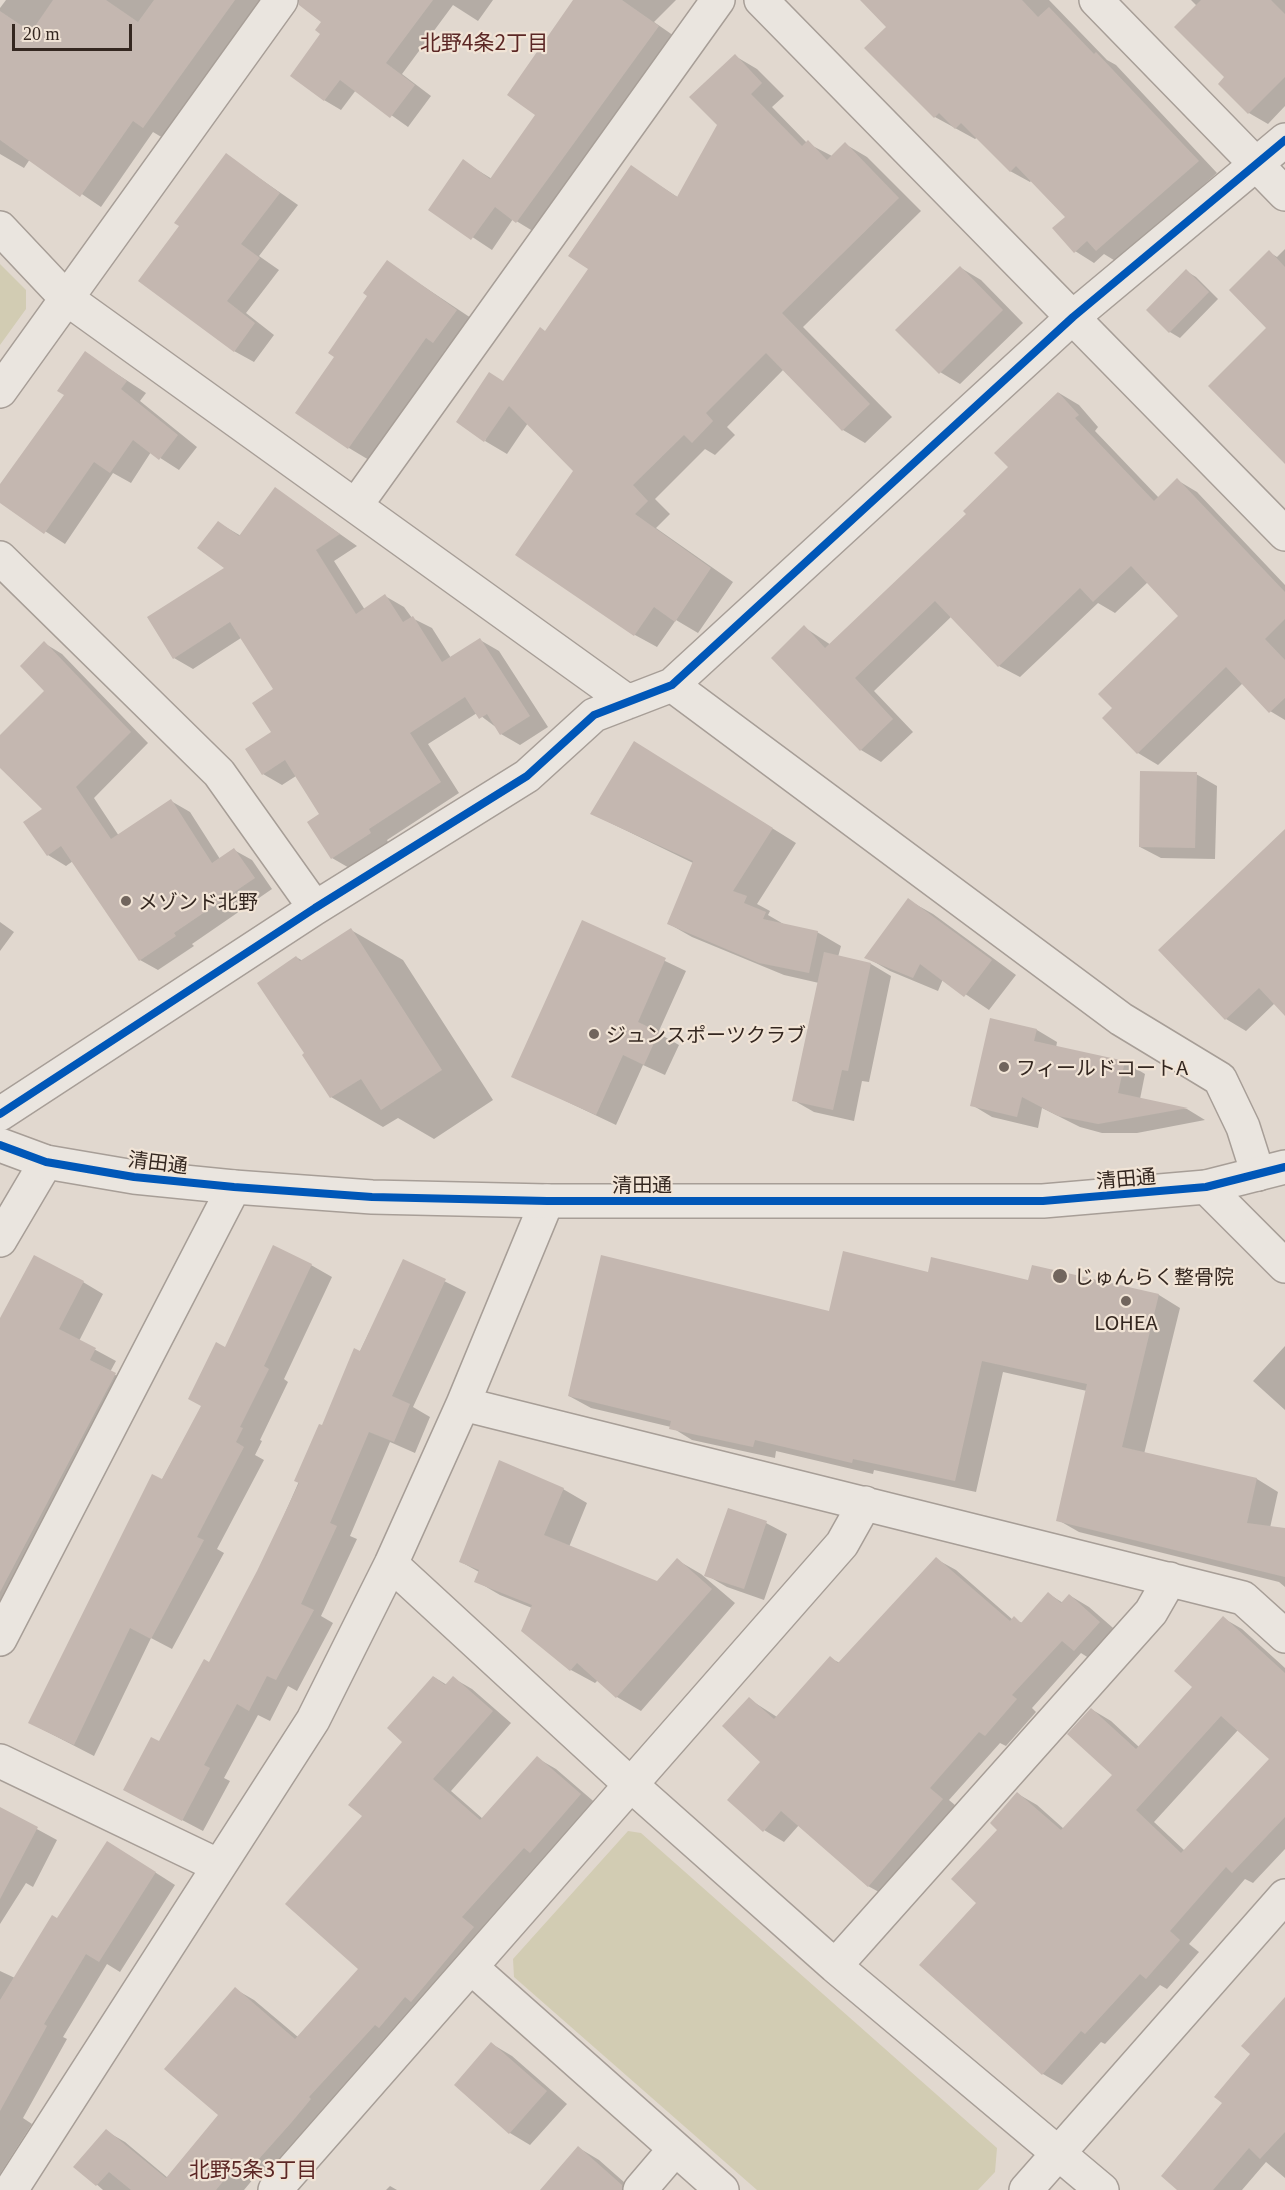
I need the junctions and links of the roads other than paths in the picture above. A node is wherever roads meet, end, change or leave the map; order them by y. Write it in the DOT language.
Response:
graph roads {
  1 [pos="280,0"];
  2 [pos="718,0"];
  3 [pos="761,0"];
  4 [pos="1096,0"];
  5 [pos="1285,140"];
  6 [pos="1256,164"];
  7 [pos="1285,194"];
  8 [pos="0,228"];
  9 [pos="66,298"];
  10 [pos="1073,317"];
  11 [pos="0,391"];
  12 [pos="356,505"];
  13 [pos="1285,534"];
  14 [pos="0,558"];
  15 [pos="672,685"];
  16 [pos="628,702"];
  17 [pos="315,908"];
  18 [pos="0,1114"];
  19 [pos="0,1145"];
  20 [pos="46,1162"];
  21 [pos="1272,1170"];
  22 [pos="234,1187"];
  23 [pos="1206,1187"];
  24 [pos="547,1201"];
  25 [pos="0,1240"];
  26 [pos="1285,1266"];
  27 [pos="463,1404"];
  28 [pos="865,1503"];
  29 [pos="390,1564"];
  30 [pos="1170,1579"];
  31 [pos="1285,1636"];
  32 [pos="0,1640"];
  33 [pos="0,1761"];
  34 [pos="630,1784"];
  35 [pos="219,1866"];
  36 [pos="1285,1896"];
  37 [pos="835,1966"];
  38 [pos="472,1968"];
  39 [pos="675,2149"];
  40 [pos="1059,2152"];
  41 [pos="11,2190"];
  42 [pos="275,2190"];
  43 [pos="640,2190"];
  44 [pos="722,2190"];
  45 [pos="1026,2190"];
  46 [pos="1102,2190"];
  1 -- 9 [label="street"];
  2 -- 12 [label="street"];
  3 -- 10 [label="street"];
  4 -- 6 [label="street"];
  5 -- 6 [label="street"];
  6 -- 7 [label="street"];
  6 -- 10 [label="street"];
  8 -- 9 [label="street"];
  9 -- 11 [label="street"];
  9 -- 12 [label="street"];
  10 -- 13 [label="street"];
  10 -- 15 [label="street"];
  12 -- 16 [label="street"];
  14 -- 17 [label="street"];
  15 -- 16 [label="street"];
  15 -- 21 [label="street"];
  16 -- 17 [label="street"];
  17 -- 18 [label="street"];
  19 -- 20 [label="street, 清田通"];
  20 -- 22 [label="street, 清田通"];
  20 -- 25 [label="street"];
  21 -- 23 [label="street, 清田通"];
  22 -- 24 [label="street, 清田通"];
  22 -- 32 [label="street"];
  23 -- 24 [label="street, 清田通"];
  23 -- 26 [label="street"];
  24 -- 27 [label="street"];
  27 -- 28 [label="street"];
  27 -- 29 [label="street"];
  28 -- 30 [label="street"];
  28 -- 34 [label="street"];
  29 -- 34 [label="street"];
  29 -- 35 [label="street"];
  30 -- 31 [label="street"];
  30 -- 37 [label="street"];
  33 -- 35 [label="street"];
  34 -- 37 [label="street"];
  34 -- 38 [label="street"];
  35 -- 41 [label="street"];
  36 -- 40 [label="street"];
  37 -- 40 [label="street"];
  38 -- 39 [label="street"];
  38 -- 42 [label="street"];
  39 -- 43 [label="street"];
  39 -- 44 [label="street"];
  40 -- 45 [label="street"];
  40 -- 46 [label="street"];
}
